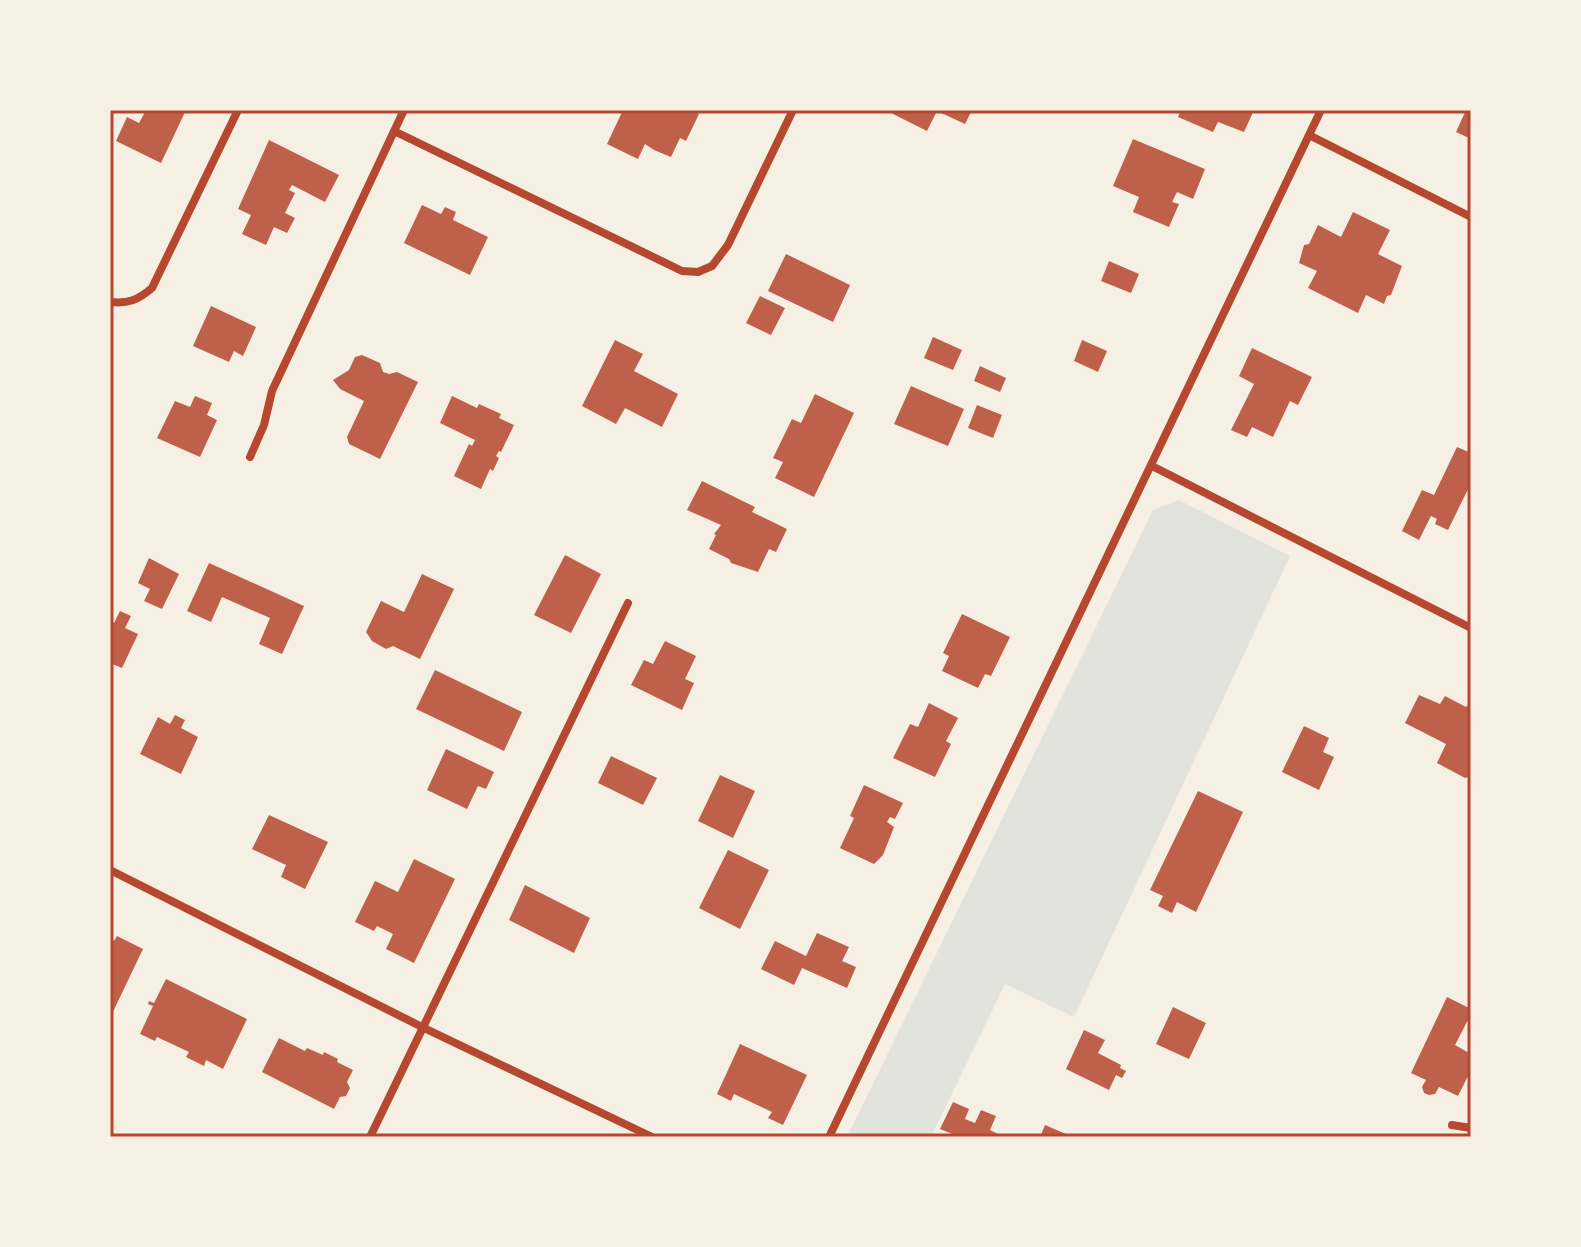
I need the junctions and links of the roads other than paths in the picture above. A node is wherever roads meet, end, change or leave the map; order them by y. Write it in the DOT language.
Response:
graph roads {
  1 [pos="238,110"];
  2 [pos="404,110"];
  3 [pos="793,110"];
  4 [pos="1321,110"];
  5 [pos="394,131"];
  6 [pos="1309,135"];
  7 [pos="1471,217"];
  8 [pos="110,302"];
  9 [pos="250,457"];
  10 [pos="1152,466"];
  11 [pos="628,603"];
  12 [pos="1471,628"];
  13 [pos="110,870"];
  14 [pos="424,1028"];
  15 [pos="1452,1125"];
  16 [pos="1471,1128"];
  17 [pos="370,1137"];
  18 [pos="652,1137"];
  19 [pos="829,1137"];
  1 -- 8 [label="street"];
  2 -- 5 [label="street"];
  3 -- 5 [label="street"];
  4 -- 6 [label="street"];
  5 -- 9 [label="street"];
  6 -- 7 [label="street"];
  6 -- 10 [label="street"];
  10 -- 12 [label="street"];
  10 -- 19 [label="street"];
  11 -- 14 [label="street"];
  13 -- 14 [label="street"];
  14 -- 17 [label="street"];
  14 -- 18 [label="street"];
  15 -- 16 [label="street"];
}
